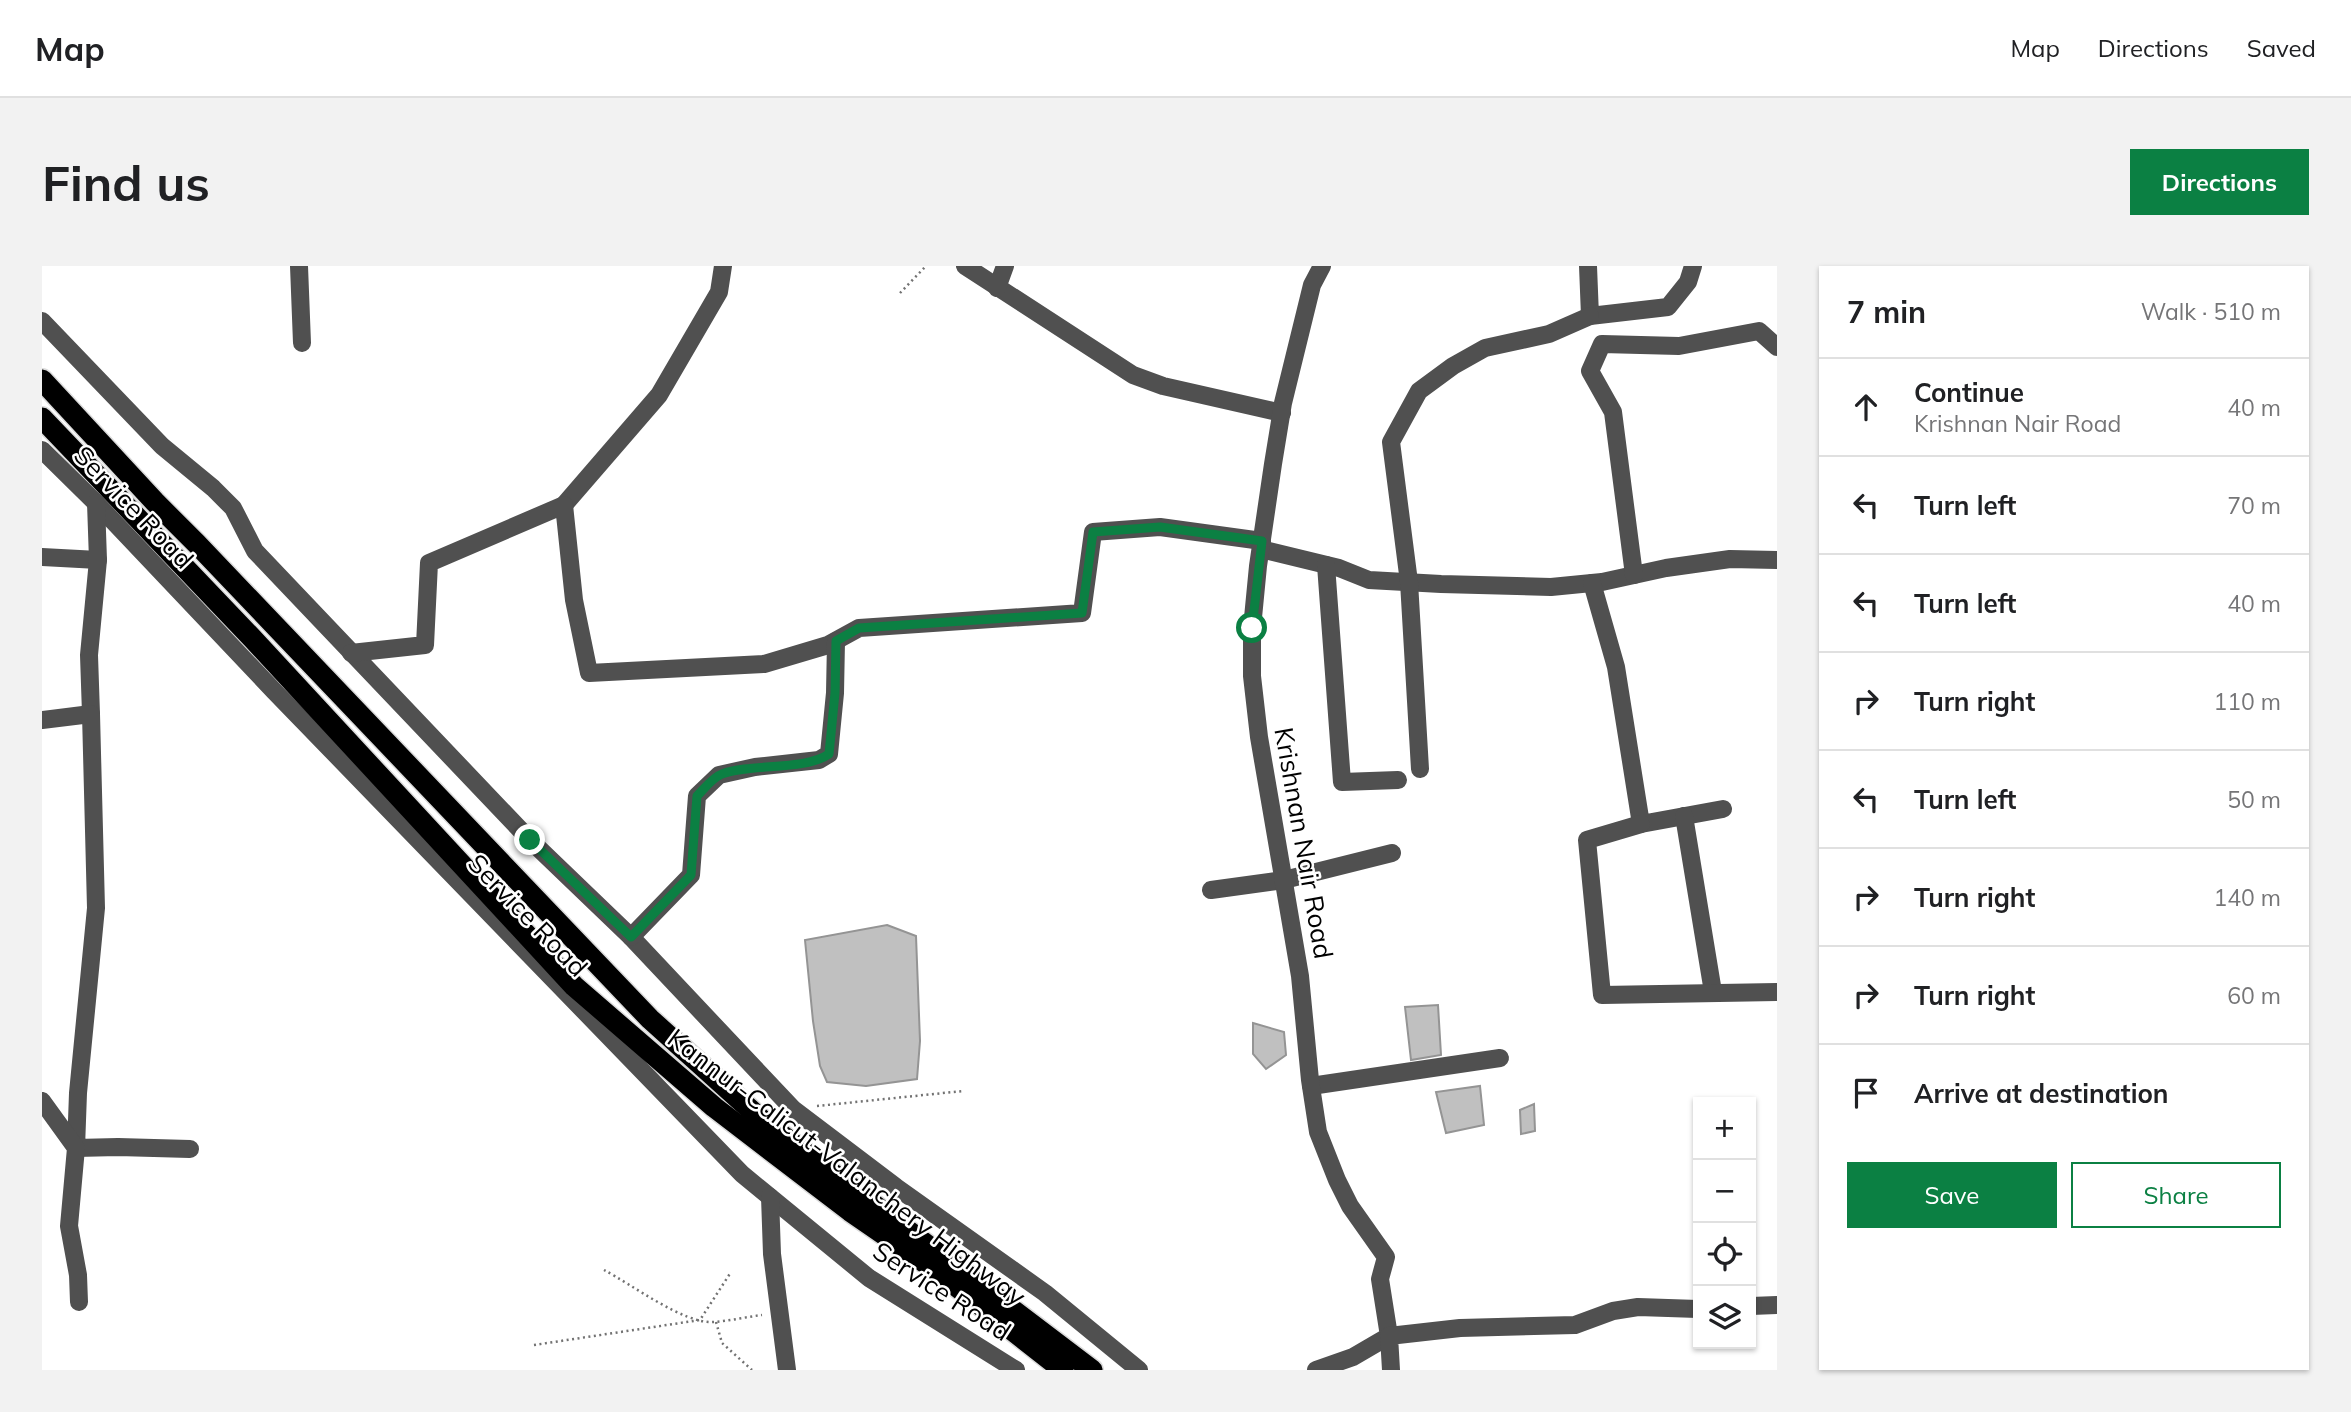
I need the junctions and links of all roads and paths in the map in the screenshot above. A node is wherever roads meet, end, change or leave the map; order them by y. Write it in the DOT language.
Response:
graph roads {
  1 [pos="299,266"];
  2 [pos="723,266"];
  3 [pos="926,266"];
  4 [pos="965,266"];
  5 [pos="1005,266"];
  6 [pos="1321,266"];
  7 [pos="1588,266"];
  8 [pos="1693,266"];
  9 [pos="997,288"];
  10 [pos="900,293"];
  11 [pos="1590,316"];
  12 [pos="42,321"];
  13 [pos="302,343"];
  14 [pos="1777,347"];
  15 [pos="42,380"];
  16 [pos="1282,413"];
  17 [pos="42,418"];
  18 [pos="42,450"];
  19 [pos="96,503"];
  20 [pos="564,505"];
  21 [pos="1261,545"];
  22 [pos="42,556"];
  23 [pos="98,560"];
  24 [pos="1777,560"];
  25 [pos="1326,565"];
  26 [pos="1634,575"];
  27 [pos="1409,582"];
  28 [pos="1592,583"];
  29 [pos="836,641"];
  30 [pos="351,653"];
  31 [pos="91,714"];
  32 [pos="42,720"];
  33 [pos="1420,769"];
  34 [pos="1398,780"];
  35 [pos="1723,809"];
  36 [pos="1684,816"];
  37 [pos="1641,824"];
  38 [pos="1392,853"];
  39 [pos="1283,880"];
  40 [pos="1211,890"];
  41 [pos="631,937"];
  42 [pos="1713,992"];
  43 [pos="1777,992"];
  44 [pos="1500,1058"];
  45 [pos="1311,1086"];
  46 [pos="963,1091"];
  47 [pos="42,1101"];
  48 [pos="793,1109"];
  49 [pos="76,1148"];
  50 [pos="190,1149"];
  51 [pos="770,1197"];
  52 [pos="604,1270"];
  53 [pos="731,1272"];
  54 [pos="79,1302"];
  55 [pos="1777,1305"];
  56 [pos="1756,1306"];
  57 [pos="1693,1309"];
  58 [pos="781,1314"];
  59 [pos="700,1320"];
  60 [pos="716,1322"];
  61 [pos="1389,1336"];
  62 [pos="534,1345"];
  63 [pos="752,1370"];
  64 [pos="787,1370"];
  65 [pos="1016,1370"];
  66 [pos="1063,1370"];
  67 [pos="1092,1370"];
  68 [pos="1139,1370"];
  69 [pos="1316,1370"];
  70 [pos="1391,1370"];
  1 -- 13 [label="street"];
  2 -- 20 [label="street"];
  3 -- 10 [label="path"];
  4 -- 9 [label="street"];
  5 -- 9 [label="street"];
  6 -- 16 [label="street, Krishnan Nair Road"];
  7 -- 11 [label="street"];
  8 -- 11 [label="street"];
  9 -- 16 [label="street"];
  11 -- 27 [label="street"];
  12 -- 30 [label="street"];
  14 -- 26 [label="street"];
  15 -- 67 [label="highway"];
  16 -- 21 [label="street, Krishnan Nair Road"];
  17 -- 66 [label="highway, Kannur-Calicut-Valanchery Highway"];
  18 -- 19 [label="street, Service Road"];
  19 -- 23 [label="street"];
  19 -- 51 [label="street, Service Road"];
  20 -- 29 [label="street"];
  20 -- 30 [label="street"];
  21 -- 25 [label="street"];
  21 -- 29 [label="street"];
  21 -- 39 [label="street, Krishnan Nair Road"];
  22 -- 23 [label="street"];
  23 -- 31 [label="street"];
  24 -- 26 [label="street"];
  25 -- 27 [label="street"];
  25 -- 34 [label="street"];
  26 -- 28 [label="street"];
  27 -- 28 [label="street"];
  27 -- 33 [label="street"];
  28 -- 37 [label="street"];
  29 -- 41 [label="street"];
  30 -- 41 [label="street"];
  31 -- 32 [label="street"];
  31 -- 49 [label="street"];
  35 -- 36 [label="street"];
  36 -- 37 [label="street"];
  36 -- 42 [label="street"];
  37 -- 42 [label="street"];
  38 -- 39 [label="street"];
  39 -- 40 [label="street"];
  39 -- 45 [label="street, Krishnan Nair Road"];
  41 -- 48 [label="street"];
  42 -- 43 [label="street"];
  44 -- 45 [label="street"];
  45 -- 61 [label="street, Krishnan Nair Road"];
  46 -- 48 [label="path"];
  47 -- 49 [label="street"];
  48 -- 68 [label="street"];
  49 -- 50 [label="street"];
  49 -- 54 [label="street"];
  51 -- 58 [label="street"];
  51 -- 65 [label="street, Service Road"];
  52 -- 59 [label="path"];
  53 -- 59 [label="path"];
  55 -- 56 [label="street"];
  57 -- 61 [label="street"];
  58 -- 60 [label="path"];
  58 -- 64 [label="street"];
  59 -- 60 [label="path"];
  59 -- 62 [label="path"];
  60 -- 63 [label="path"];
  61 -- 69 [label="street"];
  61 -- 70 [label="street"];
}
